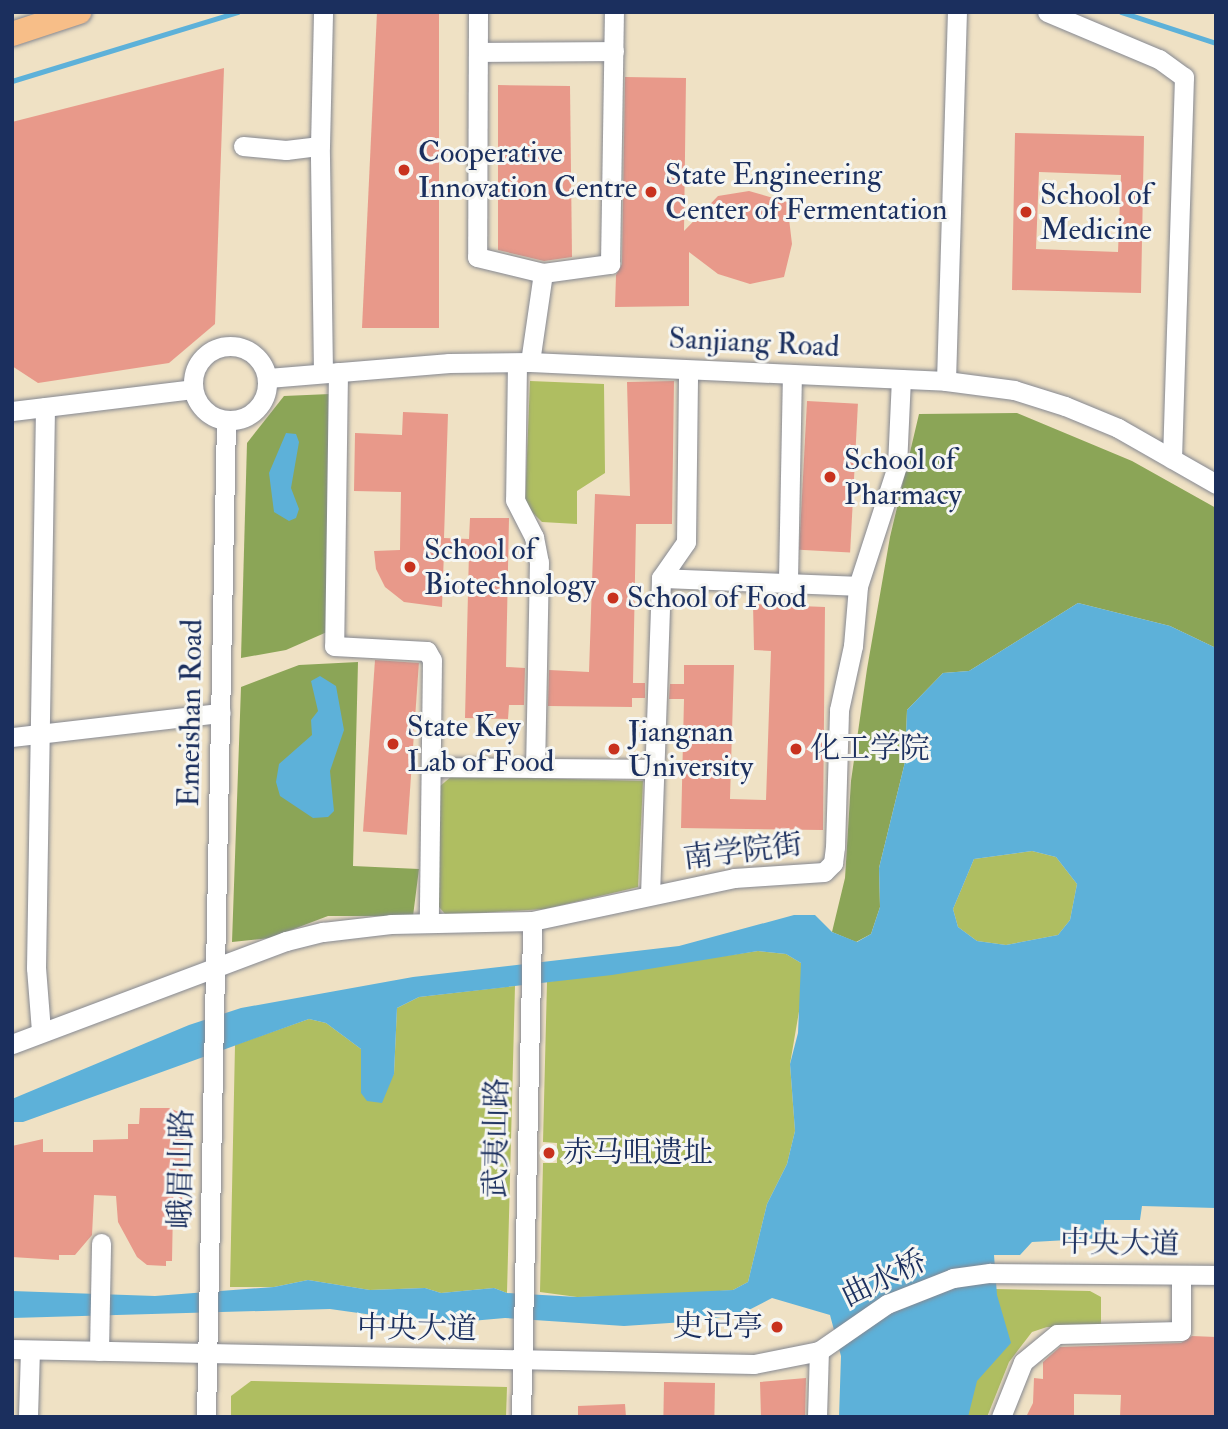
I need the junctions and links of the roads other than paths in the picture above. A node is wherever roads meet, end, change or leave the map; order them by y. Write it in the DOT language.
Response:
graph roads {
  1 [pos="79,12"];
  2 [pos="323,12"];
  3 [pos="478,12"];
  4 [pos="614,12"];
  5 [pos="957,12"];
  6 [pos="1047,12"];
  7 [pos="12,34"];
  8 [pos="614,51"];
  9 [pos="480,52"];
  10 [pos="243,146"];
  11 [pos="320,146"];
  12 [pos="543,273"];
  13 [pos="524,363"];
  14 [pos="688,370"];
  15 [pos="330,373"];
  16 [pos="792,374"];
  17 [pos="268,379"];
  18 [pos="901,379"];
  19 [pos="946,382"];
  20 [pos="193,388"];
  21 [pos="45,407"];
  22 [pos="12,411"];
  23 [pos="226,421"];
  24 [pos="1172,459"];
  25 [pos="1216,484"];
  26 [pos="661,578"];
  27 [pos="789,580"];
  28 [pos="858,586"];
  29 [pos="221,713"];
  30 [pos="40,734"];
  31 [pos="12,737"];
  32 [pos="431,768"];
  33 [pos="535,768"];
  34 [pos="654,769"];
  35 [pos="650,895"];
  36 [pos="532,921"];
  37 [pos="429,923"];
  38 [pos="216,970"];
  39 [pos="216,1007"];
  40 [pos="41,1031"];
  41 [pos="12,1044"];
  42 [pos="102,1243"];
  43 [pos="1024,1273"];
  44 [pos="1181,1275"];
  45 [pos="1216,1275"];
  46 [pos="21,1350"];
  47 [pos="99,1351"];
  48 [pos="819,1351"];
  49 [pos="208,1355"];
  50 [pos="522,1361"];
  51 [pos="27,1417"];
  52 [pos="206,1417"];
  53 [pos="521,1417"];
  54 [pos="817,1417"];
  55 [pos="1001,1417"];
  1 -- 7 [label="main road"];
  2 -- 11 [label="street"];
  3 -- 9 [label="street"];
  4 -- 8 [label="street"];
  5 -- 19 [label="street"];
  6 -- 24 [label="street"];
  8 -- 9 [label="street"];
  8 -- 12 [label="street"];
  9 -- 12 [label="street"];
  10 -- 11 [label="street"];
  11 -- 15 [label="street"];
  12 -- 13 [label="street"];
  13 -- 14 [label="street, Sanjiang Road"];
  13 -- 15 [label="street, Sanjiang Road"];
  13 -- 33 [label="street"];
  14 -- 16 [label="street, Sanjiang Road"];
  14 -- 26 [label="street"];
  15 -- 17 [label="street, Sanjiang Road"];
  15 -- 32 [label="street"];
  16 -- 18 [label="street, Sanjiang Road"];
  16 -- 27 [label="street"];
  17 -- 20 [label="street"];
  17 -- 23 [label="street"];
  18 -- 19 [label="street, Sanjiang Road"];
  18 -- 28 [label="street, 南学院街"];
  19 -- 24 [label="street, Sanjiang Road"];
  20 -- 21 [label="street"];
  20 -- 23 [label="street"];
  21 -- 22 [label="street"];
  21 -- 30 [label="street"];
  23 -- 29 [label="street, Emeishan Road"];
  24 -- 25 [label="street, Sanjiang Road"];
  26 -- 27 [label="street"];
  26 -- 34 [label="street"];
  27 -- 28 [label="street"];
  28 -- 35 [label="street, 南学院街"];
  29 -- 30 [label="street"];
  29 -- 38 [label="street, Emeishan Road"];
  30 -- 31 [label="street"];
  30 -- 40 [label="street"];
  32 -- 33 [label="street"];
  32 -- 37 [label="street"];
  33 -- 34 [label="street"];
  34 -- 35 [label="street"];
  35 -- 36 [label="street, 南学院街"];
  36 -- 37 [label="street, 南学院街"];
  36 -- 50 [label="street, 武夷山路"];
  37 -- 38 [label="street, 南学院街"];
  38 -- 39 [label="street, Emeishan Road"];
  38 -- 40 [label="street, 南学院街"];
  39 -- 49 [label="street, 峨眉山路"];
  40 -- 41 [label="street, 南学院街"];
  42 -- 47 [label="street"];
  43 -- 44 [label="street, 中央大道"];
  43 -- 48 [label="street, 曲水桥"];
  44 -- 45 [label="street, 中央大道"];
  44 -- 55 [label="street"];
  46 -- 47 [label="street, 中央大道"];
  46 -- 51 [label="street"];
  47 -- 49 [label="street, 中央大道"];
  48 -- 50 [label="street, 中央大道"];
  48 -- 54 [label="street"];
  49 -- 50 [label="street, 中央大道"];
  49 -- 52 [label="street"];
  50 -- 53 [label="street"];
}
